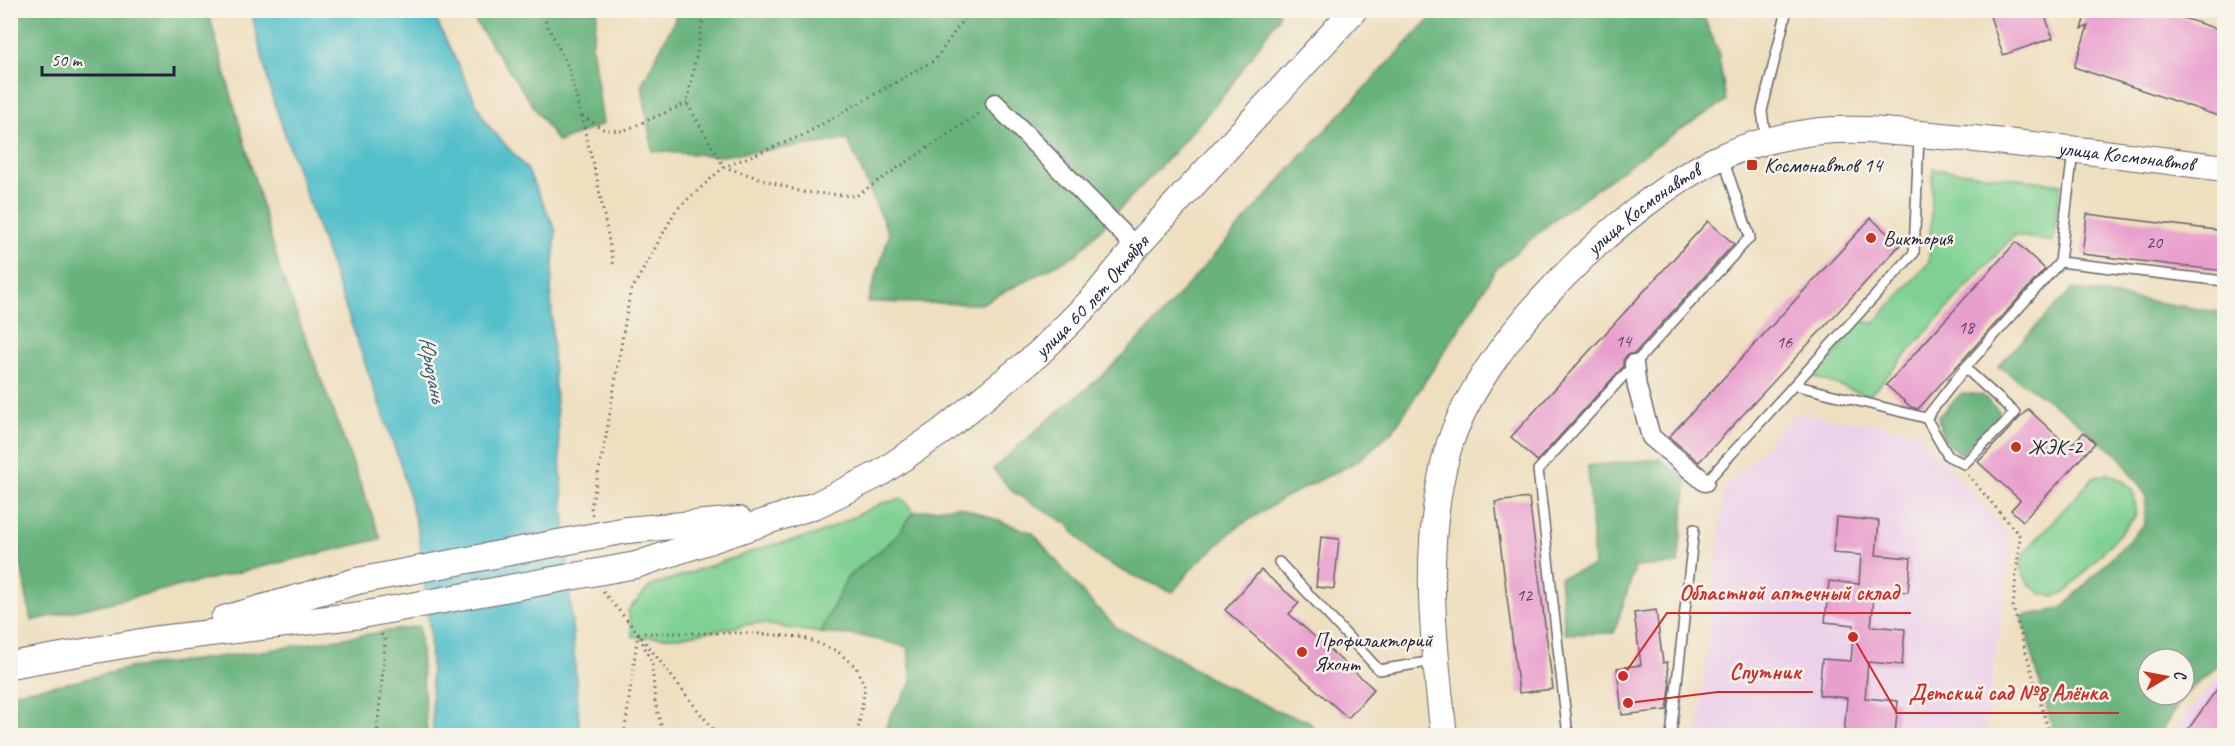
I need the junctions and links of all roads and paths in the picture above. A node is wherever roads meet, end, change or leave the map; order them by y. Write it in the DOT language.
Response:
graph roads {
  1 [pos="540,10"];
  2 [pos="705,10"];
  3 [pos="970,10"];
  4 [pos="1354,10"];
  5 [pos="1787,10"];
  6 [pos="995,103"];
  7 [pos="687,104"];
  8 [pos="580,115"];
  9 [pos="1919,134"];
  10 [pos="1766,142"];
  11 [pos="2074,149"];
  12 [pos="1722,157"];
  13 [pos="724,167"];
  14 [pos="2224,168"];
  15 [pos="1136,247"];
  16 [pos="2060,262"];
  17 [pos="614,267"];
  18 [pos="2224,281"];
  19 [pos="1634,364"];
  20 [pos="1965,368"];
  21 [pos="1794,385"];
  22 [pos="1926,418"];
  23 [pos="1955,460"];
  24 [pos="1703,485"];
  25 [pos="778,517"];
  26 [pos="593,518"];
  27 [pos="1694,529"];
  28 [pos="1279,562"];
  29 [pos="602,583"];
  30 [pos="361,615"];
  31 [pos="638,633"];
  32 [pos="152,640"];
  33 [pos="1436,661"];
  34 [pos="10,665"];
  35 [pos="377,735"];
  36 [pos="624,735"];
  37 [pos="664,735"];
  38 [pos="718,735"];
  39 [pos="857,735"];
  40 [pos="1444,735"];
  41 [pos="1568,735"];
  42 [pos="1671,735"];
  43 [pos="2050,735"];
  1 -- 8 [label="path"];
  2 -- 7 [label="path"];
  3 -- 13 [label="path"];
  4 -- 15 [label="main road, улица 60 лет Октября"];
  5 -- 10 [label="lane"];
  6 -- 13 [label="path"];
  6 -- 15 [label="street"];
  7 -- 8 [label="path"];
  7 -- 13 [label="path"];
  8 -- 17 [label="path"];
  9 -- 10 [label="main road, улица Космонавтов"];
  9 -- 11 [label="main road, улица Космонавтов"];
  9 -- 21 [label="lane"];
  10 -- 12 [label="main road, улица Космонавтов"];
  11 -- 14 [label="main road, улица Космонавтов"];
  11 -- 16 [label="lane"];
  12 -- 19 [label="lane"];
  12 -- 33 [label="main road, улица Космонавтов"];
  13 -- 26 [label="path"];
  15 -- 25 [label="main road, улица 60 лет Октября"];
  16 -- 18 [label="lane"];
  16 -- 20 [label="lane"];
  19 -- 24 [label="street"];
  19 -- 41 [label="lane"];
  20 -- 22 [label="lane"];
  20 -- 23 [label="lane"];
  21 -- 22 [label="lane"];
  21 -- 24 [label="lane"];
  22 -- 23 [label="lane"];
  23 -- 43 [label="path"];
  25 -- 30 [label="main road, bridge"];
  25 -- 32 [label="main road, bridge"];
  27 -- 42 [label="lane"];
  28 -- 33 [label="lane"];
  29 -- 31 [label="path"];
  30 -- 32 [label="main road"];
  30 -- 35 [label="path"];
  31 -- 36 [label="path"];
  31 -- 37 [label="path"];
  31 -- 38 [label="path"];
  31 -- 39 [label="path"];
  32 -- 34 [label="main road"];
  33 -- 40 [label="main road, улица Космонавтов"];
}
